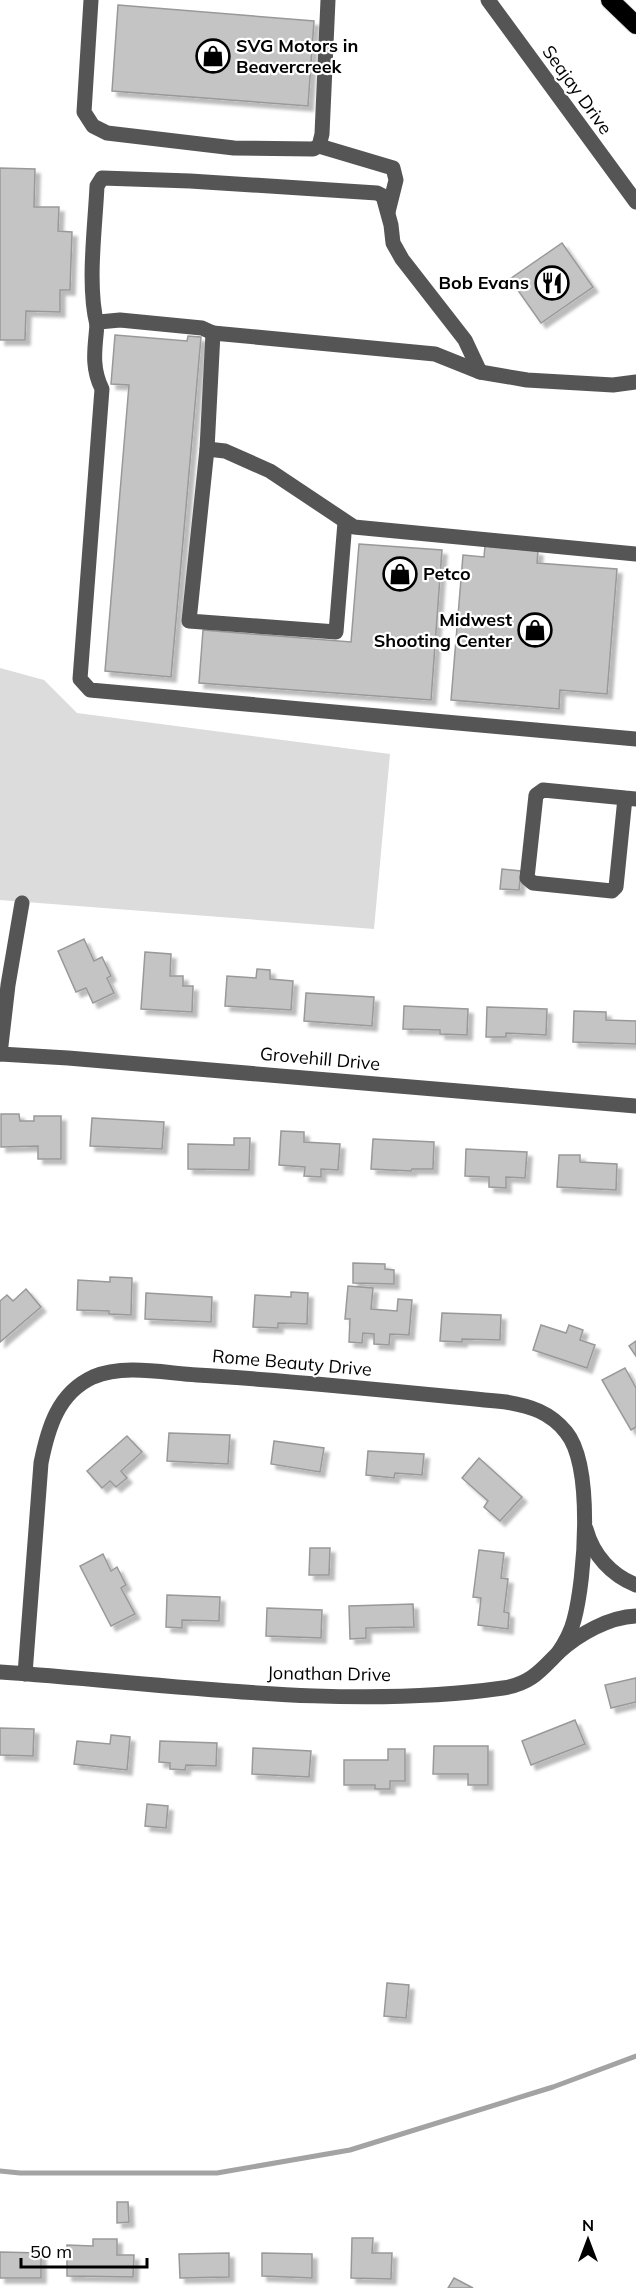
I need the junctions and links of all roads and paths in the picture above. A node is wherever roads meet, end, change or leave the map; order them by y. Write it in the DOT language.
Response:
graph roads {
  1 [pos="91,0"];
  2 [pos="328,0"];
  3 [pos="488,0"];
  4 [pos="610,0"];
  5 [pos="636,25"];
  6 [pos="319,146"];
  7 [pos="636,202"];
  8 [pos="388,212"];
  9 [pos="97,325"];
  10 [pos="213,333"];
  11 [pos="480,372"];
  12 [pos="636,382"];
  13 [pos="207,449"];
  14 [pos="345,522"];
  15 [pos="636,554"];
  16 [pos="636,739"];
  17 [pos="630,799"];
  18 [pos="22,903"];
  19 [pos="0,1054"];
  20 [pos="636,1106"];
  21 [pos="584,1520"];
  22 [pos="636,1585"];
  23 [pos="636,1616"];
  24 [pos="558,1653"];
  25 [pos="0,1672"];
  26 [pos="25,1674"];
  1 -- 6 [label="street"];
  2 -- 6 [label="street"];
  3 -- 7 [label="street, Seajay Drive"];
  4 -- 5 [label="highway"];
  6 -- 8 [label="street"];
  8 -- 9 [label="street"];
  8 -- 11 [label="street"];
  9 -- 10 [label="street"];
  9 -- 16 [label="street"];
  10 -- 11 [label="street"];
  10 -- 13 [label="street"];
  11 -- 12 [label="street"];
  13 -- 14 [label="street"];
  13 -- 14 [label="street"];
  14 -- 15 [label="street"];
  17 -- 17 [label="street"];
  18 -- 19 [label="street"];
  19 -- 20 [label="street, Grovehill Drive"];
  21 -- 22 [label="street"];
  21 -- 24 [label="street, Rome Beauty Drive"];
  21 -- 26 [label="street, Rome Beauty Drive"];
  23 -- 24 [label="street, Jonathan Drive"];
  24 -- 26 [label="street, Jonathan Drive"];
  25 -- 26 [label="street, Jonathan Drive"];
}
